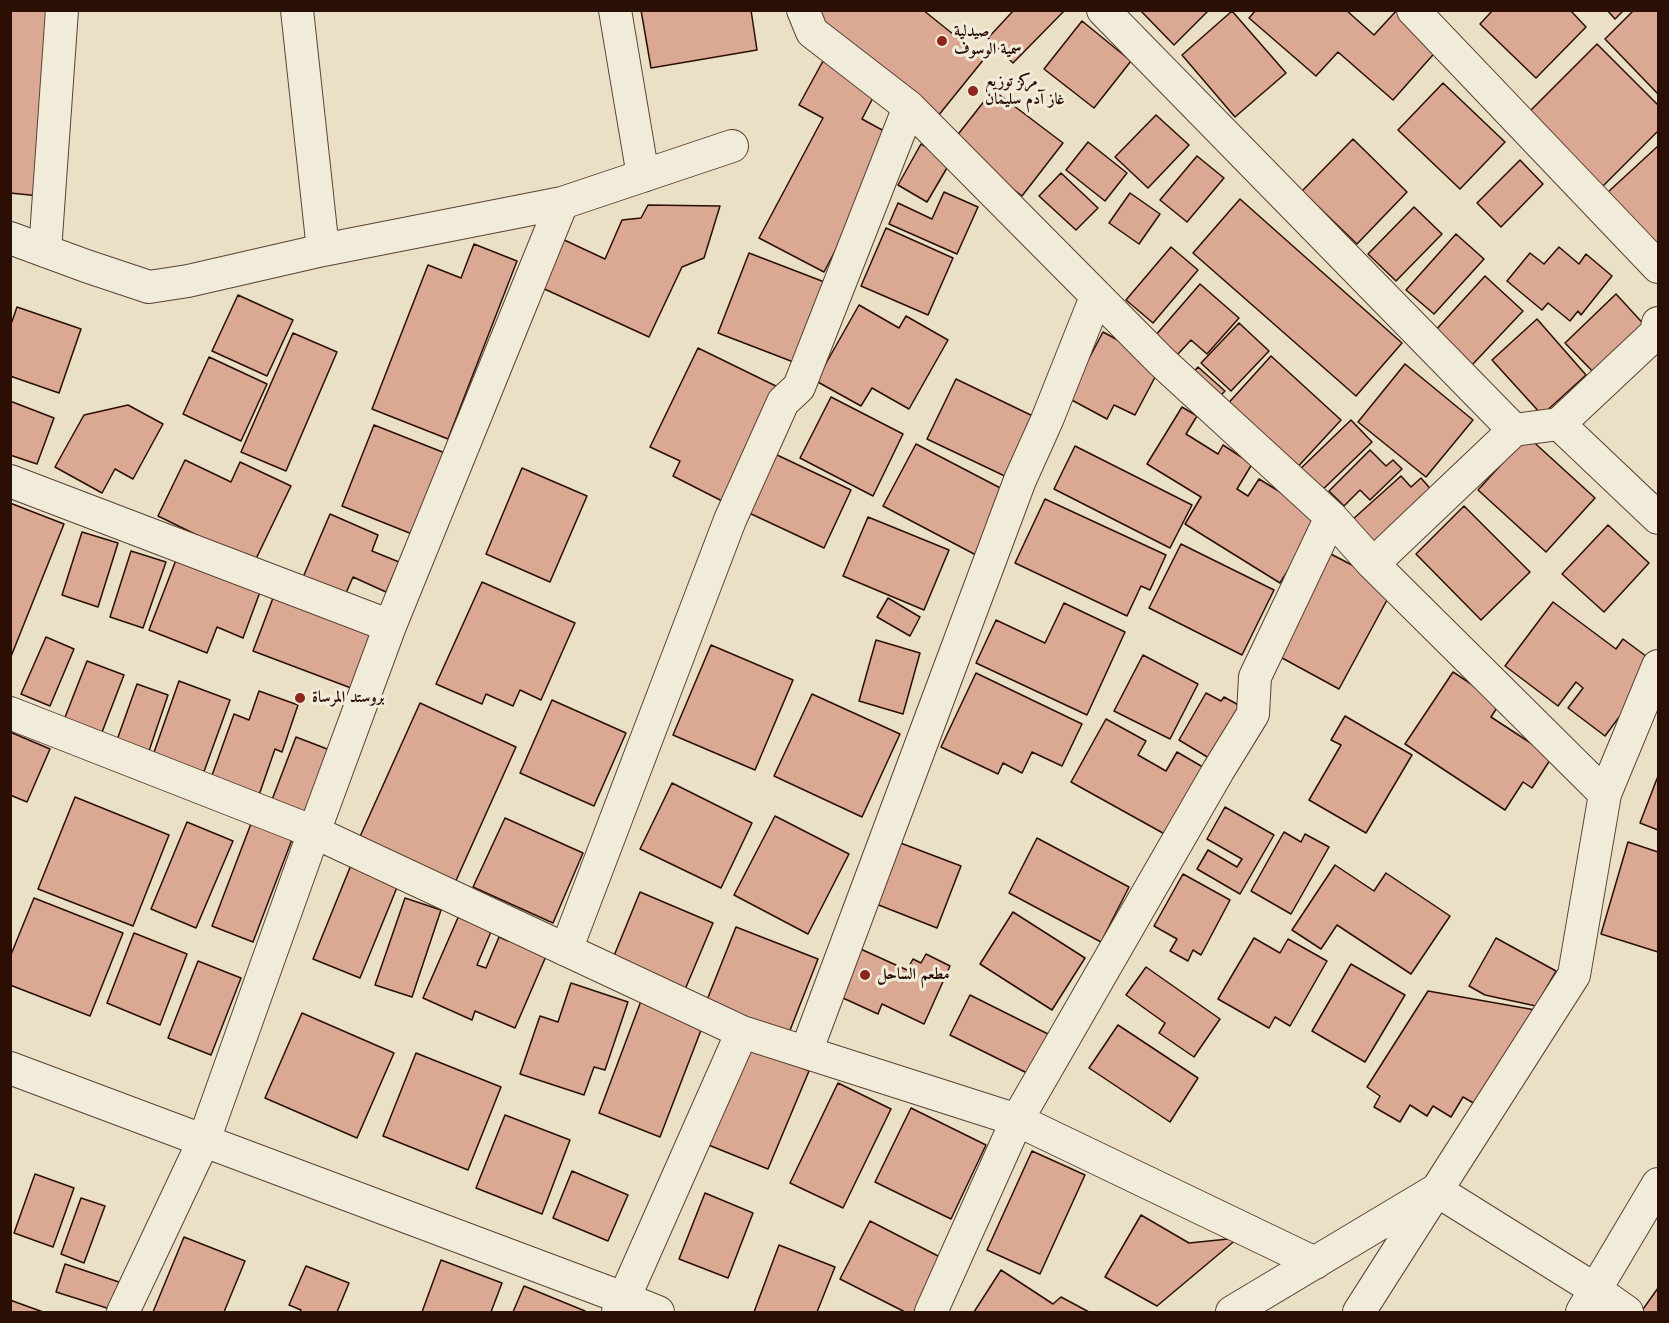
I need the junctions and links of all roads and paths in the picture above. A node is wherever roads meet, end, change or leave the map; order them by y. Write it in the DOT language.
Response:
graph roads {
  1 [pos="62,10"];
  2 [pos="297,10"];
  3 [pos="615,10"];
  4 [pos="803,10"];
  5 [pos="1103,10"];
  6 [pos="1413,10"];
  7 [pos="909,107"];
  8 [pos="732,146"];
  9 [pos="643,176"];
  10 [pos="562,203"];
  11 [pos="10,238"];
  12 [pos="323,250"];
  13 [pos="45,251"];
  14 [pos="1659,267"];
  15 [pos="1096,297"];
  16 [pos="1659,323"];
  17 [pos="1559,424"];
  18 [pos="1514,430"];
  19 [pos="10,481"];
  20 [pos="1331,517"];
  21 [pos="1659,518"];
  22 [pos="1373,564"];
  23 [pos="390,626"];
  24 [pos="1659,666"];
  25 [pos="10,713"];
  26 [pos="1605,794"];
  27 [pos="314,832"];
  28 [pos="566,951"];
  29 [pos="742,1032"];
  30 [pos="806,1052"];
  31 [pos="10,1068"];
  32 [pos="1017,1120"];
  33 [pos="204,1140"];
  34 [pos="1659,1184"];
  35 [pos="1436,1190"];
  36 [pos="1315,1263"];
  37 [pos="1589,1301"];
  38 [pos="621,1305"];
  39 [pos="123,1312"];
  40 [pos="658,1312"];
  41 [pos="931,1312"];
  42 [pos="1232,1312"];
  43 [pos="1359,1312"];
  44 [pos="1627,1312"];
  1 -- 13 [label="street"];
  2 -- 12 [label="street"];
  3 -- 9 [label="street"];
  4 -- 7 [label="street"];
  5 -- 18 [label="street"];
  6 -- 14 [label="street"];
  7 -- 15 [label="street"];
  7 -- 28 [label="street"];
  8 -- 9 [label="street"];
  9 -- 10 [label="street"];
  10 -- 12 [label="street"];
  10 -- 23 [label="street"];
  11 -- 13 [label="street"];
  12 -- 13 [label="street"];
  15 -- 20 [label="street"];
  15 -- 30 [label="street"];
  16 -- 17 [label="street"];
  17 -- 18 [label="street"];
  17 -- 21 [label="street"];
  18 -- 22 [label="street"];
  19 -- 23 [label="street"];
  20 -- 22 [label="street"];
  20 -- 32 [label="street"];
  22 -- 26 [label="street"];
  23 -- 27 [label="street"];
  24 -- 26 [label="street"];
  25 -- 27 [label="street"];
  26 -- 35 [label="street"];
  27 -- 28 [label="street"];
  27 -- 33 [label="street"];
  28 -- 29 [label="street"];
  29 -- 30 [label="street"];
  29 -- 38 [label="street"];
  30 -- 32 [label="street"];
  31 -- 33 [label="street"];
  32 -- 36 [label="street"];
  32 -- 41 [label="street"];
  33 -- 38 [label="street"];
  33 -- 39 [label="street"];
  34 -- 37 [label="street"];
  35 -- 36 [label="street"];
  35 -- 37 [label="street"];
  35 -- 43 [label="street"];
  36 -- 42 [label="street"];
  37 -- 44 [label="street"];
  38 -- 40 [label="street"];
}
